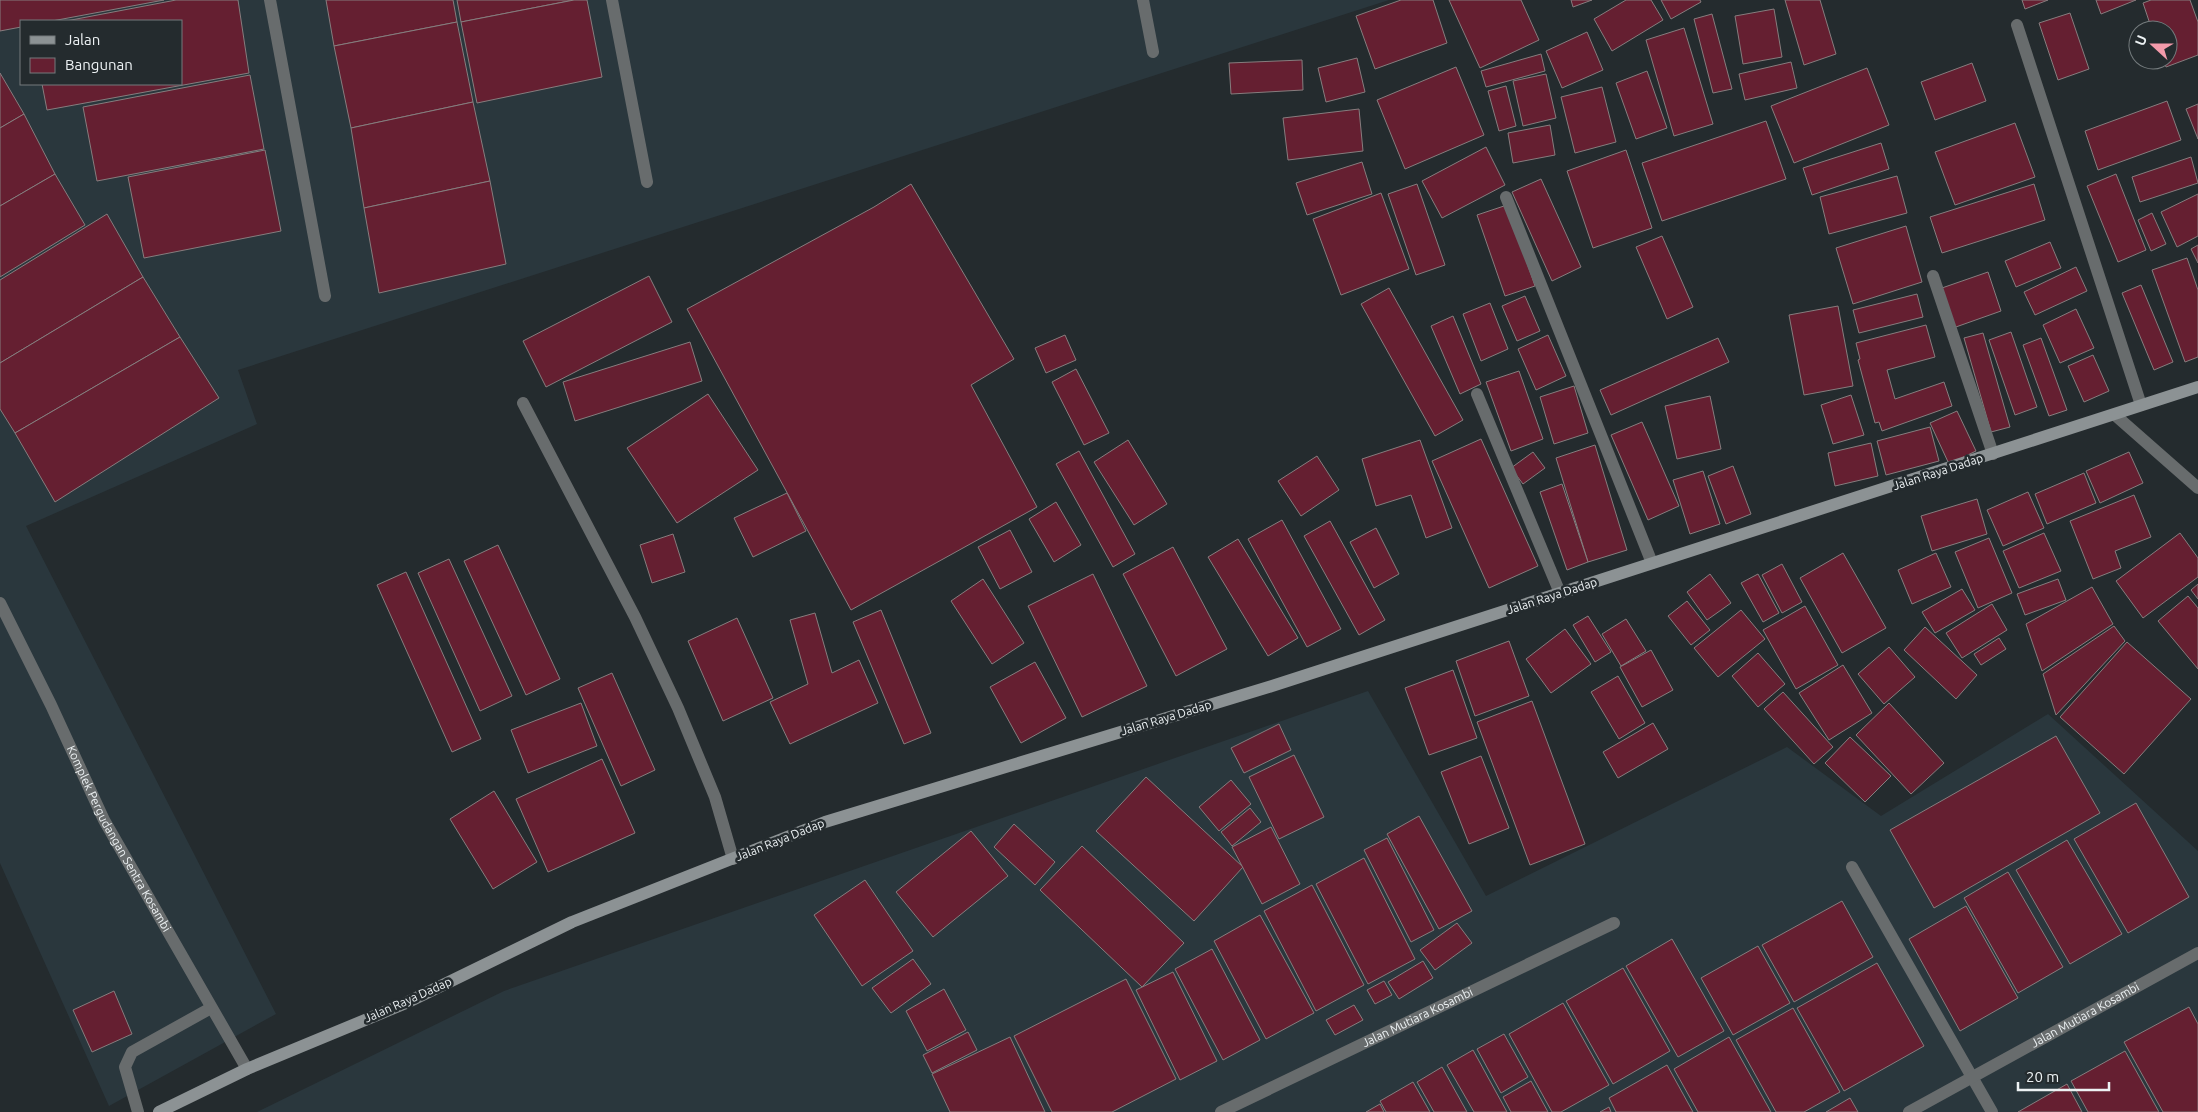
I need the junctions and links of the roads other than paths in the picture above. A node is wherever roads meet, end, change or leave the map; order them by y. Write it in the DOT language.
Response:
graph roads {
  1 [pos="270,0"];
  2 [pos="612,0"];
  3 [pos="1143,0"];
  4 [pos="2017,25"];
  5 [pos="1154,52"];
  6 [pos="647,182"];
  7 [pos="1506,197"];
  8 [pos="1933,276"];
  9 [pos="325,296"];
  10 [pos="2198,388"];
  11 [pos="1477,394"];
  12 [pos="523,403"];
  13 [pos="2141,405"];
  14 [pos="2115,415"];
  15 [pos="1993,454"];
  16 [pos="2198,488"];
  17 [pos="1652,563"];
  18 [pos="1560,593"];
  19 [pos="0,603"];
  20 [pos="733,859"];
  21 [pos="1852,867"];
  22 [pos="1614,923"];
  23 [pos="2198,953"];
  24 [pos="212,1008"];
  25 [pos="247,1070"];
  26 [pos="1972,1077"];
  27 [pos="138,1112"];
  28 [pos="159,1112"];
  29 [pos="1221,1112"];
  30 [pos="1909,1112"];
  31 [pos="1992,1112"];
  1 -- 9 [label="street"];
  2 -- 6 [label="street"];
  3 -- 5 [label="street"];
  4 -- 13 [label="street"];
  7 -- 17 [label="street"];
  8 -- 15 [label="street"];
  10 -- 13 [label="main road, Jalan Raya Dadap"];
  11 -- 18 [label="street"];
  12 -- 20 [label="street"];
  13 -- 14 [label="main road, Jalan Raya Dadap"];
  14 -- 15 [label="main road, Jalan Raya Dadap"];
  14 -- 16 [label="street"];
  15 -- 17 [label="main road, Jalan Raya Dadap"];
  17 -- 18 [label="main road, Jalan Raya Dadap"];
  18 -- 20 [label="main road, Jalan Raya Dadap"];
  19 -- 24 [label="street, Komplek Pergudangan Sentra Kosambi"];
  20 -- 25 [label="main road, Jalan Raya Dadap"];
  21 -- 26 [label="street"];
  22 -- 29 [label="street, Jalan Mutiara Kosambi"];
  23 -- 26 [label="street, Jalan Mutiara Kosambi"];
  24 -- 25 [label="street, Komplek Pergudangan Sentra Kosambi"];
  24 -- 27 [label="street"];
  25 -- 28 [label="main road, Jalan Raya Dadap"];
  26 -- 30 [label="street, Jalan Mutiara Kosambi"];
  26 -- 31 [label="street"];
}
